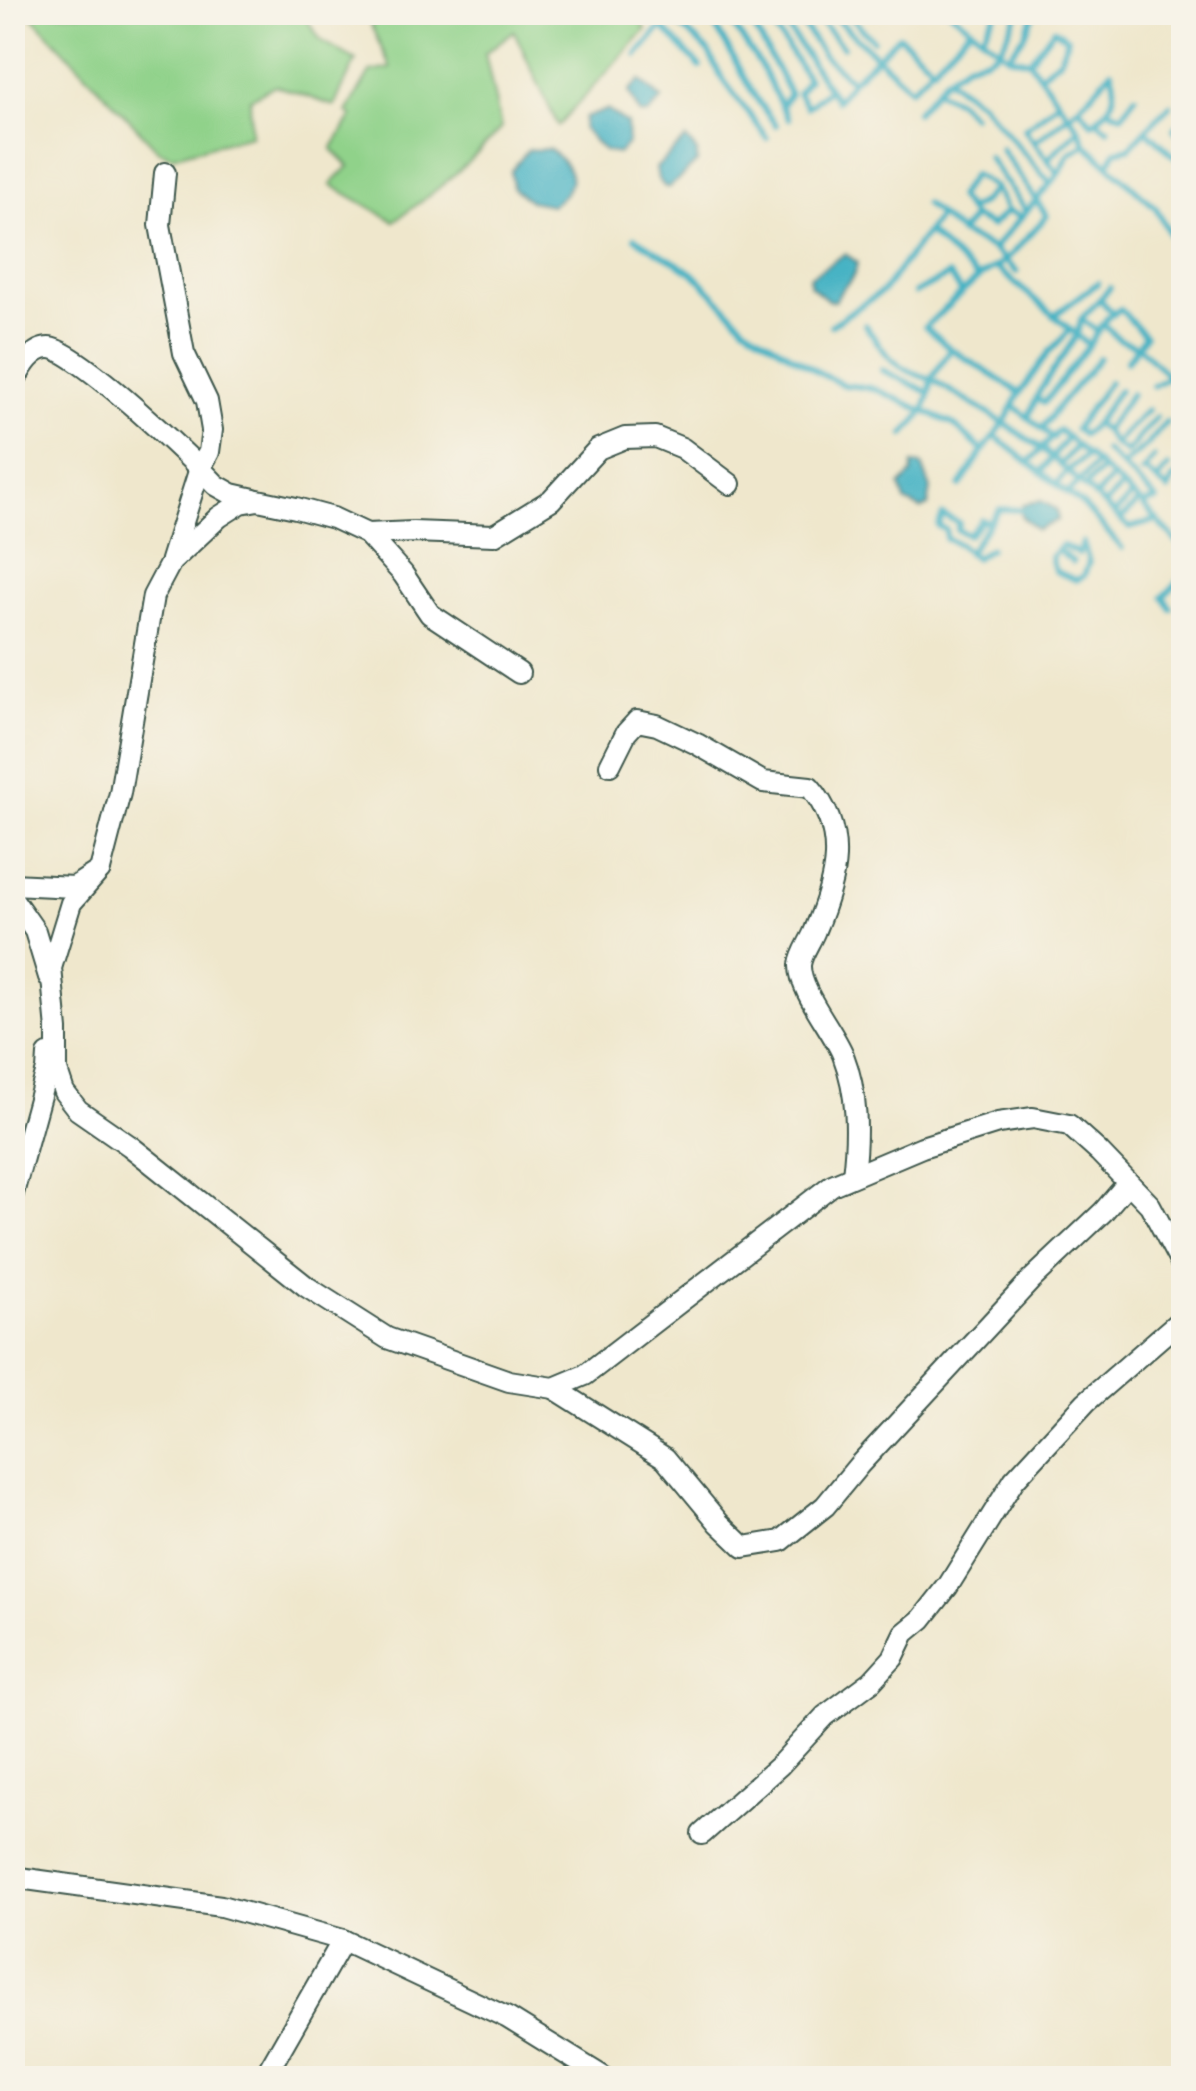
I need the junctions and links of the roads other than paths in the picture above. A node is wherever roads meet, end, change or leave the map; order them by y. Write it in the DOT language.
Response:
graph roads {
  1 [pos="164,172"];
  2 [pos="12,385"];
  3 [pos="200,468"];
  4 [pos="730,484"];
  5 [pos="258,500"];
  6 [pos="367,534"];
  7 [pos="170,562"];
  8 [pos="520,673"];
  9 [pos="610,765"];
  10 [pos="100,870"];
  11 [pos="12,884"];
  12 [pos="12,898"];
  13 [pos="52,990"];
  14 [pos="858,1130"];
  15 [pos="905,1154"];
  16 [pos="853,1175"];
  17 [pos="1127,1184"];
  18 [pos="12,1197"];
  19 [pos="1184,1268"];
  20 [pos="1184,1317"];
  21 [pos="554,1388"];
  22 [pos="702,1834"];
  23 [pos="12,1877"];
  24 [pos="343,1940"];
  25 [pos="264,2078"];
  26 [pos="605,2078"];
  1 -- 3 [label="street"];
  2 -- 3 [label="street"];
  3 -- 5 [label="street"];
  3 -- 7 [label="street"];
  4 -- 6 [label="street"];
  5 -- 6 [label="street"];
  5 -- 7 [label="street"];
  6 -- 8 [label="street"];
  7 -- 10 [label="street"];
  9 -- 14 [label="street"];
  10 -- 11 [label="street"];
  10 -- 13 [label="street"];
  12 -- 13 [label="street"];
  13 -- 18 [label="street"];
  13 -- 21 [label="street"];
  14 -- 15 [label="street"];
  14 -- 16 [label="street"];
  15 -- 16 [label="street"];
  15 -- 17 [label="street"];
  16 -- 21 [label="street"];
  17 -- 19 [label="street"];
  17 -- 21 [label="street"];
  20 -- 22 [label="street"];
  23 -- 24 [label="street"];
  24 -- 25 [label="street"];
  24 -- 26 [label="street"];
}
